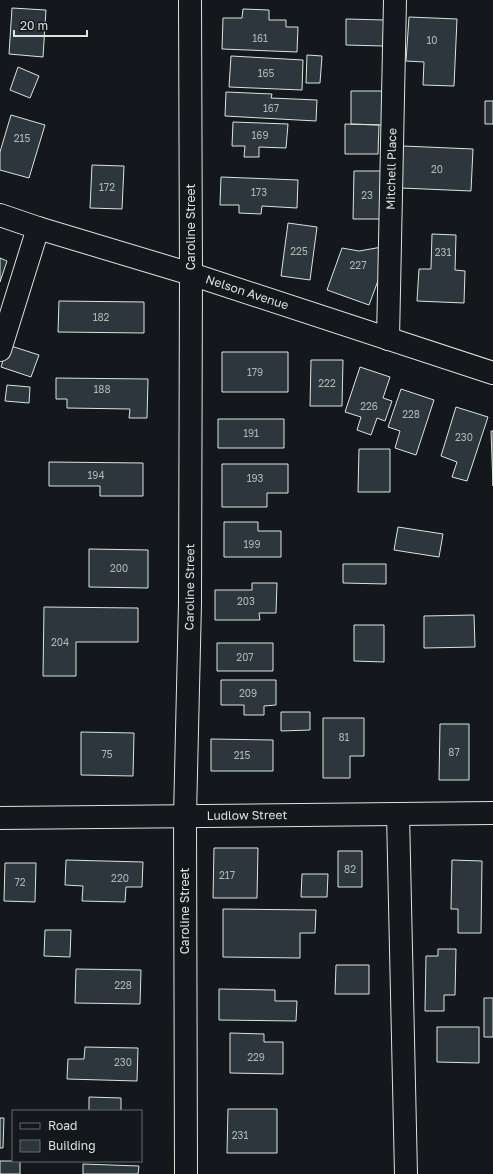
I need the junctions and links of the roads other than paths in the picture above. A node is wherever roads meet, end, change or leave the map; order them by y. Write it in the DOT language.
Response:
graph roads {
  1 [pos="190,0"];
  2 [pos="395,0"];
  3 [pos="0,215"];
  4 [pos="38,228"];
  5 [pos="191,274"];
  6 [pos="388,339"];
  7 [pos="0,350"];
  8 [pos="493,373"];
  9 [pos="493,813"];
  10 [pos="398,814"];
  11 [pos="185,816"];
  12 [pos="0,818"];
  13 [pos="186,1174"];
  14 [pos="406,1174"];
  1 -- 5 [label="street, Caroline Street"];
  2 -- 6 [label="street, Mitchell Place"];
  3 -- 4 [label="street, Nelson Avenue"];
  4 -- 5 [label="street, Nelson Avenue"];
  4 -- 7 [label="street"];
  5 -- 6 [label="street, Nelson Avenue"];
  5 -- 11 [label="street, Caroline Street"];
  6 -- 8 [label="street, Nelson Avenue"];
  9 -- 10 [label="street, Ludlow Street"];
  10 -- 11 [label="street, Ludlow Street"];
  10 -- 14 [label="street"];
  11 -- 12 [label="street, Ludlow Street"];
  11 -- 13 [label="street, Caroline Street"];
}
